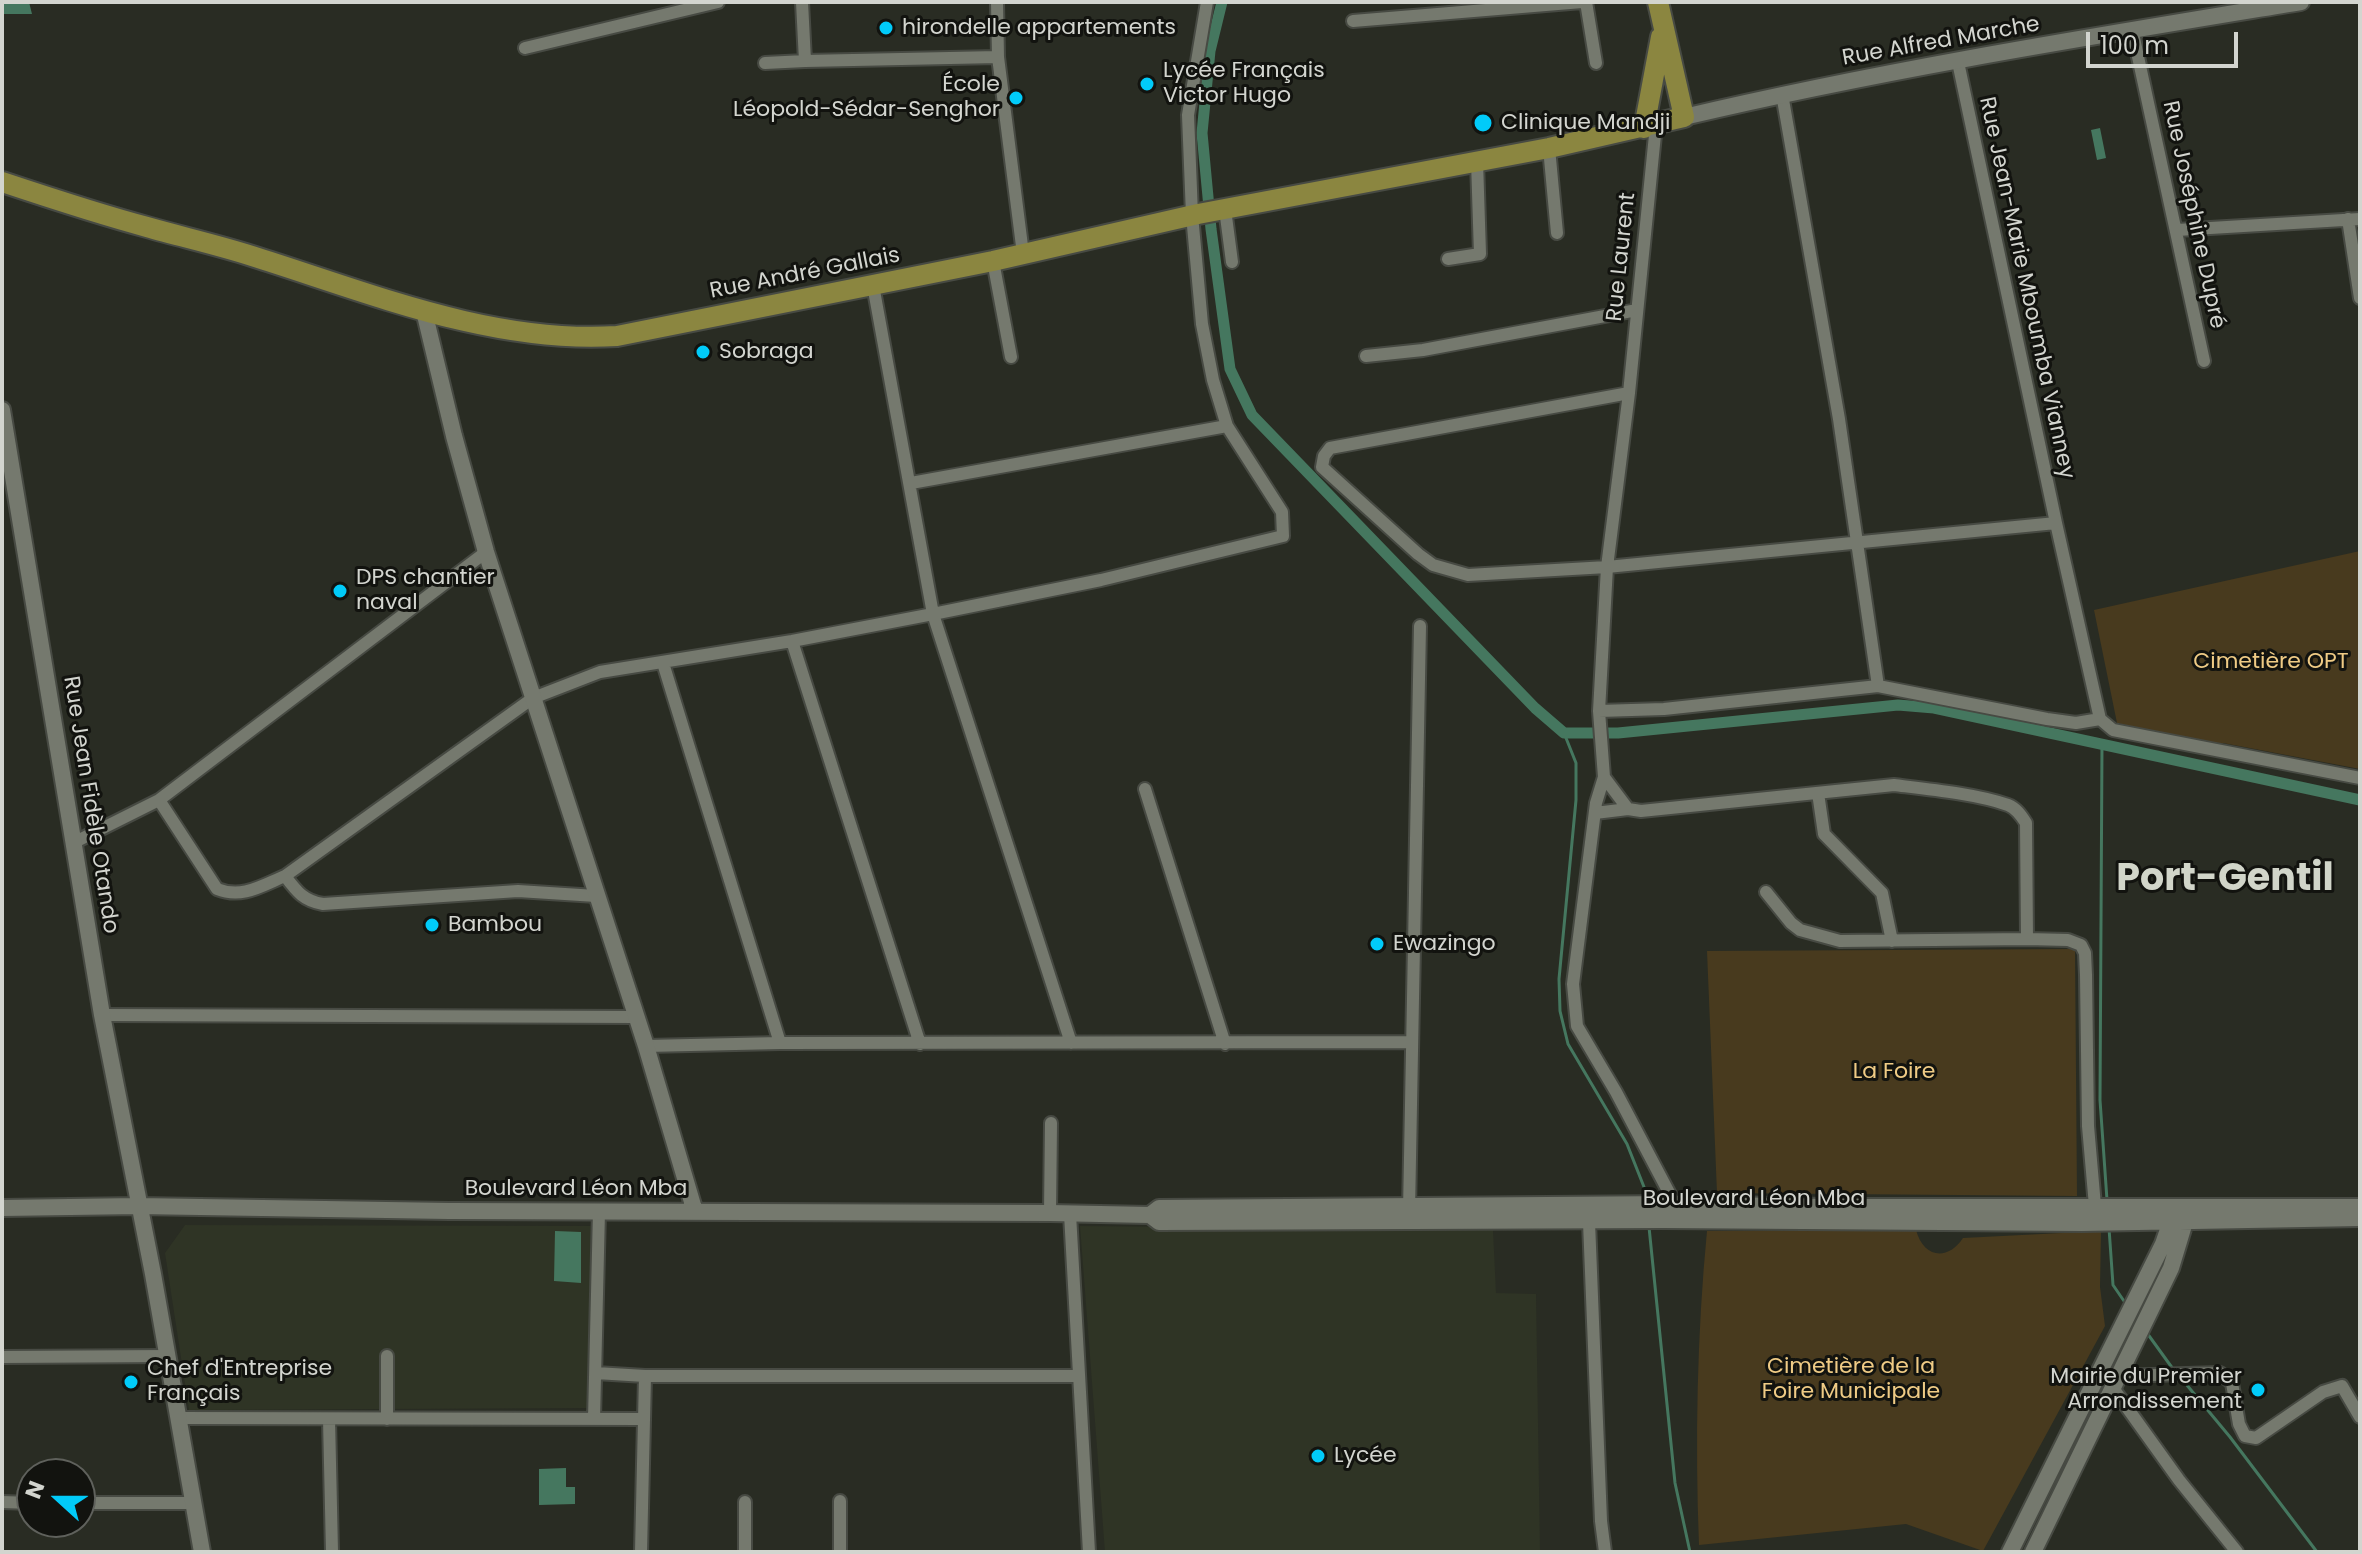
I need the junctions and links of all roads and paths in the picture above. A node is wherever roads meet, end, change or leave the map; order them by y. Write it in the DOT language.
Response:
graph roads {
  1 [pos="718,2"];
  2 [pos="802,2"];
  3 [pos="997,2"];
  4 [pos="1207,2"];
  5 [pos="1584,2"];
  6 [pos="1658,2"];
  7 [pos="2301,2"];
  8 [pos="1353,21"];
  9 [pos="1662,29"];
  10 [pos="2132,29"];
  11 [pos="525,48"];
  12 [pos="998,57"];
  13 [pos="805,61"];
  14 [pos="1958,62"];
  15 [pos="765,63"];
  16 [pos="1596,63"];
  17 [pos="1782,94"];
  18 [pos="1684,117"];
  19 [pos="1650,127"];
  20 [pos="1549,148"];
  21 [pos="1477,161"];
  22 [pos="2,182"];
  23 [pos="1222,210"];
  24 [pos="1195,215"];
  25 [pos="2354,219"];
  26 [pos="2177,230"];
  27 [pos="1557,233"];
  28 [pos="1023,254"];
  29 [pos="1448,259"];
  30 [pos="993,261"];
  31 [pos="1232,262"];
  32 [pos="873,285"];
  33 [pos="2360,298"];
  34 [pos="1637,310"];
  35 [pos="424,311"];
  36 [pos="1366,356"];
  37 [pos="1011,357"];
  38 [pos="2204,361"];
  39 [pos="1629,393"];
  40 [pos="2,410"];
  41 [pos="1227,426"];
  42 [pos="911,483"];
  43 [pos="2056,523"];
  44 [pos="1859,541"];
  45 [pos="486,552"];
  46 [pos="1607,567"];
  47 [pos="933,614"];
  48 [pos="1420,626"];
  49 [pos="792,641"];
  50 [pos="663,663"];
  51 [pos="1878,686"];
  52 [pos="533,698"];
  53 [pos="1600,716"];
  54 [pos="2100,719"];
  55 [pos="1604,777"];
  56 [pos="2360,778"];
  57 [pos="1145,789"];
  58 [pos="1818,793"];
  59 [pos="159,800"];
  60 [pos="1628,809"];
  61 [pos="1595,813"];
  62 [pos="73,843"];
  63 [pos="285,876"];
  64 [pos="1766,892"];
  65 [pos="596,896"];
  66 [pos="2027,939"];
  67 [pos="1892,941"];
  68 [pos="102,1015"];
  69 [pos="636,1017"];
  70 [pos="1412,1042"];
  71 [pos="780,1043"];
  72 [pos="1071,1043"];
  73 [pos="920,1044"];
  74 [pos="1225,1044"];
  75 [pos="646,1046"];
  76 [pos="1051,1123"];
  77 [pos="1675,1204"];
  78 [pos="1409,1205"];
  79 [pos="138,1206"];
  80 [pos="2360,1207"];
  81 [pos="2,1208"];
  82 [pos="599,1211"];
  83 [pos="695,1212"];
  84 [pos="2099,1212"];
  85 [pos="1050,1213"];
  86 [pos="1070,1214"];
  87 [pos="2180,1214"];
  88 [pos="1150,1215"];
  89 [pos="2123,1217"];
  90 [pos="2360,1218"];
  91 [pos="2212,1219"];
  92 [pos="1589,1222"];
  93 [pos="1409,1223"];
  94 [pos="2156,1257"];
  95 [pos="2171,1268"];
  96 [pos="168,1356"];
  97 [pos="387,1356"];
  98 [pos="2,1357"];
  99 [pos="596,1373"];
  100 [pos="645,1376"];
  101 [pos="1077,1376"];
  102 [pos="2116,1382"];
  103 [pos="2360,1417"];
  104 [pos="179,1418"];
  105 [pos="329,1419"];
  106 [pos="387,1419"];
  107 [pos="594,1419"];
  108 [pos="644,1419"];
  109 [pos="840,1501"];
  110 [pos="745,1502"];
  111 [pos="96,1503"];
  112 [pos="193,1503"];
  113 [pos="202,1552"];
  114 [pos="332,1552"];
  115 [pos="641,1552"];
  116 [pos="745,1552"];
  117 [pos="840,1552"];
  118 [pos="1089,1552"];
  119 [pos="1605,1552"];
  120 [pos="2010,1552"];
  121 [pos="2033,1552"];
  122 [pos="2237,1552"];
  1 -- 11 [label="street"];
  2 -- 13 [label="street"];
  3 -- 12 [label="street"];
  4 -- 24 [label="street"];
  5 -- 8 [label="street"];
  5 -- 16 [label="street"];
  6 -- 9 [label="main road"];
  7 -- 10 [label="street, Rue Alfred Marche"];
  9 -- 18 [label="main road"];
  9 -- 19 [label="main road"];
  10 -- 14 [label="street, Rue Alfred Marche"];
  10 -- 26 [label="street, Rue Joséphine Dupré"];
  12 -- 13 [label="street"];
  12 -- 28 [label="street"];
  13 -- 15 [label="street"];
  14 -- 17 [label="street, Rue Alfred Marche"];
  14 -- 43 [label="street, Rue Jean-Marie Mboumba Vianney"];
  17 -- 18 [label="street, Rue Alfred Marche"];
  17 -- 44 [label="street"];
  18 -- 19 [label="main road, Rue André Gallais"];
  19 -- 20 [label="main road, Rue André Gallais"];
  19 -- 34 [label="street, Rue Laurent"];
  20 -- 21 [label="main road, Rue André Gallais"];
  20 -- 27 [label="street"];
  21 -- 23 [label="main road, Rue André Gallais"];
  21 -- 29 [label="street"];
  22 -- 35 [label="main road, Rue André Gallais"];
  23 -- 24 [label="main road, Rue André Gallais"];
  23 -- 31 [label="street"];
  24 -- 28 [label="main road, Rue André Gallais"];
  24 -- 41 [label="street"];
  25 -- 26 [label="street"];
  25 -- 33 [label="street"];
  26 -- 38 [label="street, Rue Joséphine Dupré"];
  28 -- 30 [label="main road, Rue André Gallais"];
  30 -- 32 [label="main road, Rue André Gallais"];
  30 -- 37 [label="street"];
  32 -- 35 [label="main road, Rue André Gallais"];
  32 -- 42 [label="street"];
  34 -- 36 [label="street"];
  34 -- 39 [label="street, Rue Laurent"];
  35 -- 45 [label="street"];
  39 -- 46 [label="street, Rue Laurent"];
  39 -- 46 [label="street"];
  40 -- 62 [label="street, Rue Jean Fidèle Otando"];
  41 -- 42 [label="street"];
  41 -- 47 [label="street"];
  42 -- 47 [label="street"];
  43 -- 44 [label="street"];
  43 -- 54 [label="street, Rue Jean-Marie Mboumba Vianney"];
  44 -- 46 [label="street"];
  44 -- 51 [label="street"];
  45 -- 52 [label="street"];
  45 -- 59 [label="street"];
  46 -- 53 [label="street, Rue Laurent"];
  47 -- 49 [label="street"];
  47 -- 72 [label="street"];
  48 -- 70 [label="street"];
  49 -- 50 [label="street"];
  49 -- 73 [label="street"];
  50 -- 52 [label="street"];
  50 -- 71 [label="street"];
  51 -- 53 [label="street"];
  51 -- 54 [label="street"];
  52 -- 63 [label="street"];
  52 -- 65 [label="street"];
  53 -- 55 [label="street, Rue Laurent"];
  54 -- 56 [label="street"];
  55 -- 60 [label="street"];
  55 -- 61 [label="street, Rue Laurent"];
  57 -- 74 [label="street"];
  58 -- 60 [label="street"];
  58 -- 66 [label="street"];
  58 -- 67 [label="street"];
  59 -- 62 [label="street"];
  59 -- 63 [label="street"];
  60 -- 61 [label="street"];
  61 -- 77 [label="street, Rue Laurent"];
  62 -- 68 [label="street, Rue Jean Fidèle Otando"];
  63 -- 65 [label="street"];
  64 -- 67 [label="street"];
  65 -- 69 [label="street"];
  66 -- 67 [label="street"];
  66 -- 84 [label="street"];
  68 -- 69 [label="street"];
  68 -- 79 [label="street, Rue Jean Fidèle Otando"];
  69 -- 75 [label="street"];
  70 -- 74 [label="street"];
  70 -- 78 [label="street"];
  71 -- 73 [label="street"];
  71 -- 75 [label="street"];
  72 -- 73 [label="street"];
  72 -- 74 [label="street"];
  75 -- 83 [label="street"];
  76 -- 85 [label="street"];
  77 -- 78 [label="street, Boulevard Léon Mba"];
  77 -- 84 [label="street, Boulevard Léon Mba"];
  78 -- 88 [label="street, Boulevard Léon Mba"];
  78 -- 93 [label="street"];
  79 -- 81 [label="street, Boulevard Léon Mba"];
  79 -- 82 [label="street, Boulevard Léon Mba"];
  79 -- 96 [label="street, Rue Jean Fidèle Otando"];
  80 -- 87 [label="street, Boulevard Léon Mba"];
  82 -- 83 [label="street, Boulevard Léon Mba"];
  82 -- 99 [label="street"];
  83 -- 85 [label="street, Boulevard Léon Mba"];
  84 -- 89 [label="street, Boulevard Léon Mba"];
  84 -- 92 [label="street, Boulevard Léon Mba"];
  85 -- 86 [label="street, Boulevard Léon Mba"];
  86 -- 88 [label="street, Boulevard Léon Mba"];
  86 -- 101 [label="street"];
  87 -- 89 [label="street, Boulevard Léon Mba"];
  87 -- 91 [label="street, Boulevard Léon Mba"];
  87 -- 94 [label="street"];
  87 -- 95 [label="street"];
  88 -- 93 [label="street, Boulevard Léon Mba"];
  89 -- 94 [label="street"];
  90 -- 91 [label="street, Boulevard Léon Mba"];
  91 -- 95 [label="street"];
  92 -- 93 [label="street, Boulevard Léon Mba"];
  92 -- 119 [label="street"];
  94 -- 120 [label="street"];
  95 -- 102 [label="street"];
  96 -- 98 [label="street"];
  96 -- 104 [label="street, Rue Jean Fidèle Otando"];
  97 -- 106 [label="street"];
  99 -- 100 [label="street"];
  99 -- 107 [label="street"];
  100 -- 101 [label="street"];
  100 -- 108 [label="street"];
  101 -- 118 [label="street"];
  102 -- 103 [label="street"];
  102 -- 121 [label="street"];
  102 -- 122 [label="street"];
  104 -- 105 [label="street"];
  104 -- 112 [label="street, Rue Jean Fidèle Otando"];
  105 -- 106 [label="street"];
  105 -- 114 [label="street"];
  106 -- 107 [label="street"];
  107 -- 108 [label="street"];
  108 -- 115 [label="street"];
  109 -- 117 [label="street"];
  110 -- 116 [label="street"];
  111 -- 112 [label="street"];
  112 -- 113 [label="street, Rue Jean Fidèle Otando"];
}
